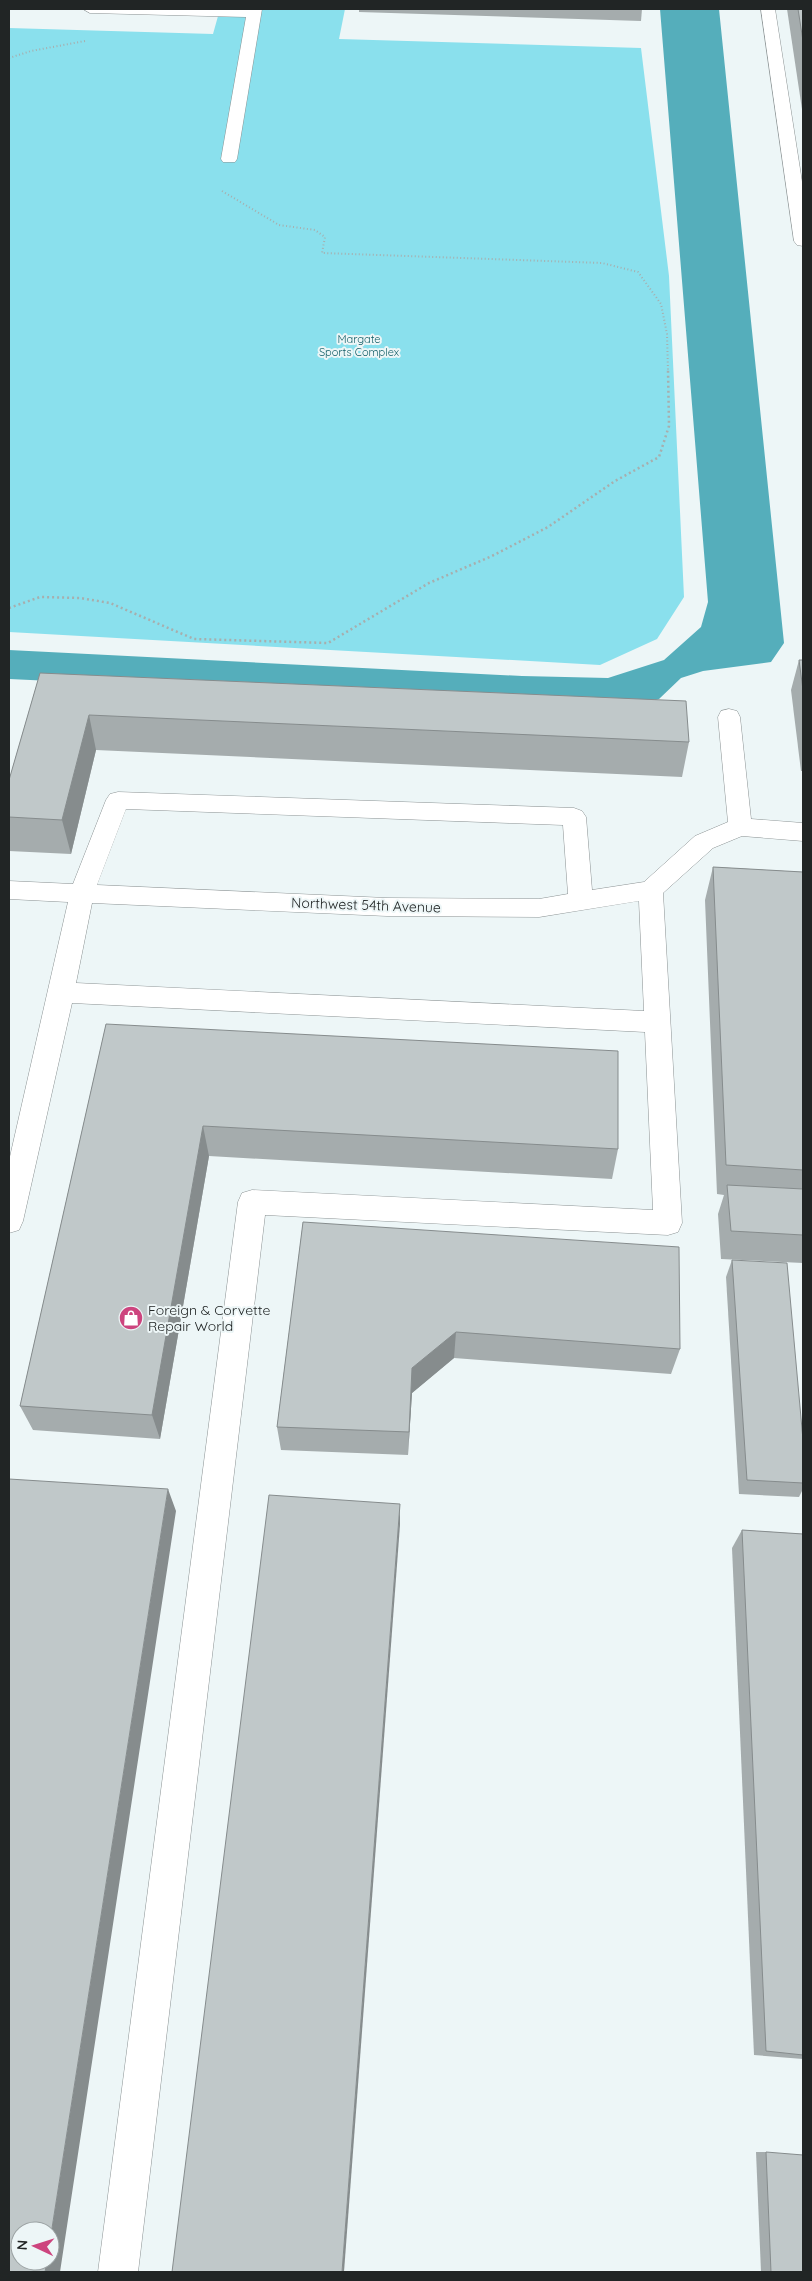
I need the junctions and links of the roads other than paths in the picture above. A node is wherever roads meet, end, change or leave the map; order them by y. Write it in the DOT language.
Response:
graph roads {
  1 [pos="90,9"];
  2 [pos="768,9"];
  3 [pos="177,10"];
  4 [pos="254,11"];
  5 [pos="229,159"];
  6 [pos="803,241"];
  7 [pos="729,717"];
  8 [pos="740,827"];
  9 [pos="803,832"];
  10 [pos="9,890"];
  11 [pos="651,890"];
  12 [pos="82,893"];
  13 [pos="581,901"];
  14 [pos="61,992"];
  15 [pos="658,1022"];
  16 [pos="9,1221"];
  17 [pos="118,2272"];
  1 -- 3 [label="street"];
  2 -- 6 [label="street"];
  3 -- 4 [label="street"];
  4 -- 5 [label="street"];
  7 -- 8 [label="street"];
  8 -- 9 [label="street"];
  8 -- 11 [label="street"];
  10 -- 12 [label="street, Northwest 54th Avenue"];
  11 -- 13 [label="street, Northwest 54th Avenue"];
  11 -- 15 [label="street"];
  12 -- 13 [label="street, Northwest 54th Avenue"];
  12 -- 13 [label="street"];
  12 -- 14 [label="street"];
  14 -- 15 [label="street"];
  14 -- 16 [label="street"];
  15 -- 17 [label="street"];
}
